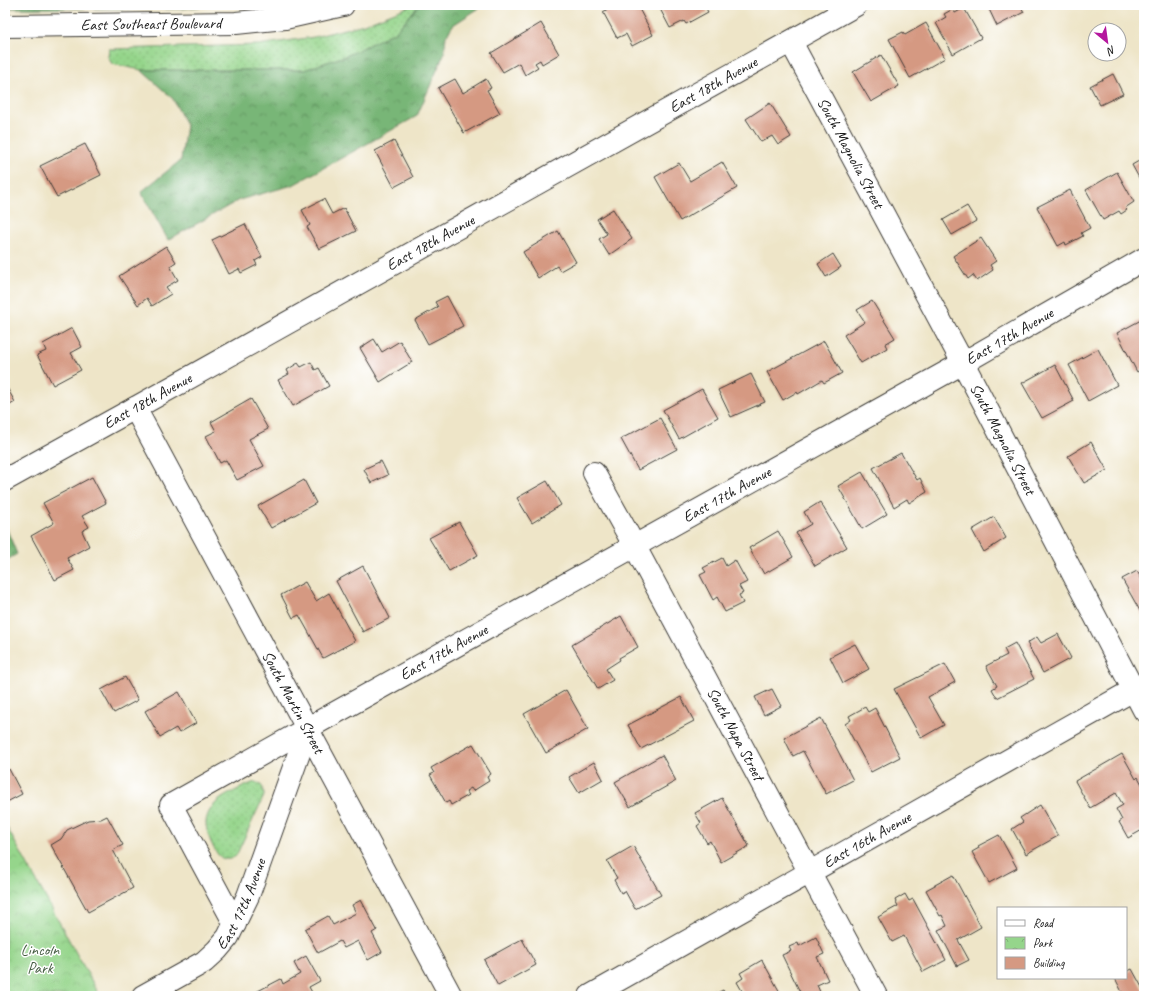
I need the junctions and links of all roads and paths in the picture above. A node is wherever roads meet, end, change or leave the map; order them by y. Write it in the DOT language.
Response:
graph roads {
  1 [pos="343,5"];
  2 [pos="856,5"];
  3 [pos="5,26"];
  4 [pos="791,42"];
  5 [pos="1144,259"];
  6 [pos="963,363"];
  7 [pos="135,408"];
  8 [pos="594,473"];
  9 [pos="5,480"];
  10 [pos="634,545"];
  11 [pos="1139,687"];
  12 [pos="1144,710"];
  13 [pos="308,728"];
  14 [pos="811,873"];
  15 [pos="235,924"];
  16 [pos="143,996"];
  17 [pos="451,996"];
  18 [pos="590,996"];
  19 [pos="876,996"];
  1 -- 3 [label="street, East Southeast Boulevard"];
  2 -- 4 [label="street, East 18th Avenue"];
  4 -- 6 [label="street, South Magnolia Street"];
  4 -- 7 [label="street, East 18th Avenue"];
  5 -- 6 [label="street, East 17th Avenue"];
  6 -- 10 [label="street, East 17th Avenue"];
  6 -- 11 [label="street, South Magnolia Street"];
  7 -- 9 [label="street, East 18th Avenue"];
  7 -- 13 [label="street, South Martin Street"];
  8 -- 10 [label="street, South Napa Street"];
  10 -- 13 [label="street, East 17th Avenue"];
  10 -- 14 [label="street, South Napa Street"];
  11 -- 12 [label="street, South Magnolia Street"];
  11 -- 14 [label="street, East 16th Avenue"];
  13 -- 15 [label="street, East 17th Avenue"];
  13 -- 15 [label="street, East 17th Avenue"];
  13 -- 17 [label="street, South Martin Street"];
  14 -- 18 [label="street, East 16th Avenue"];
  14 -- 19 [label="street, South Napa Street"];
  15 -- 16 [label="street, East 17th Avenue"];
}
